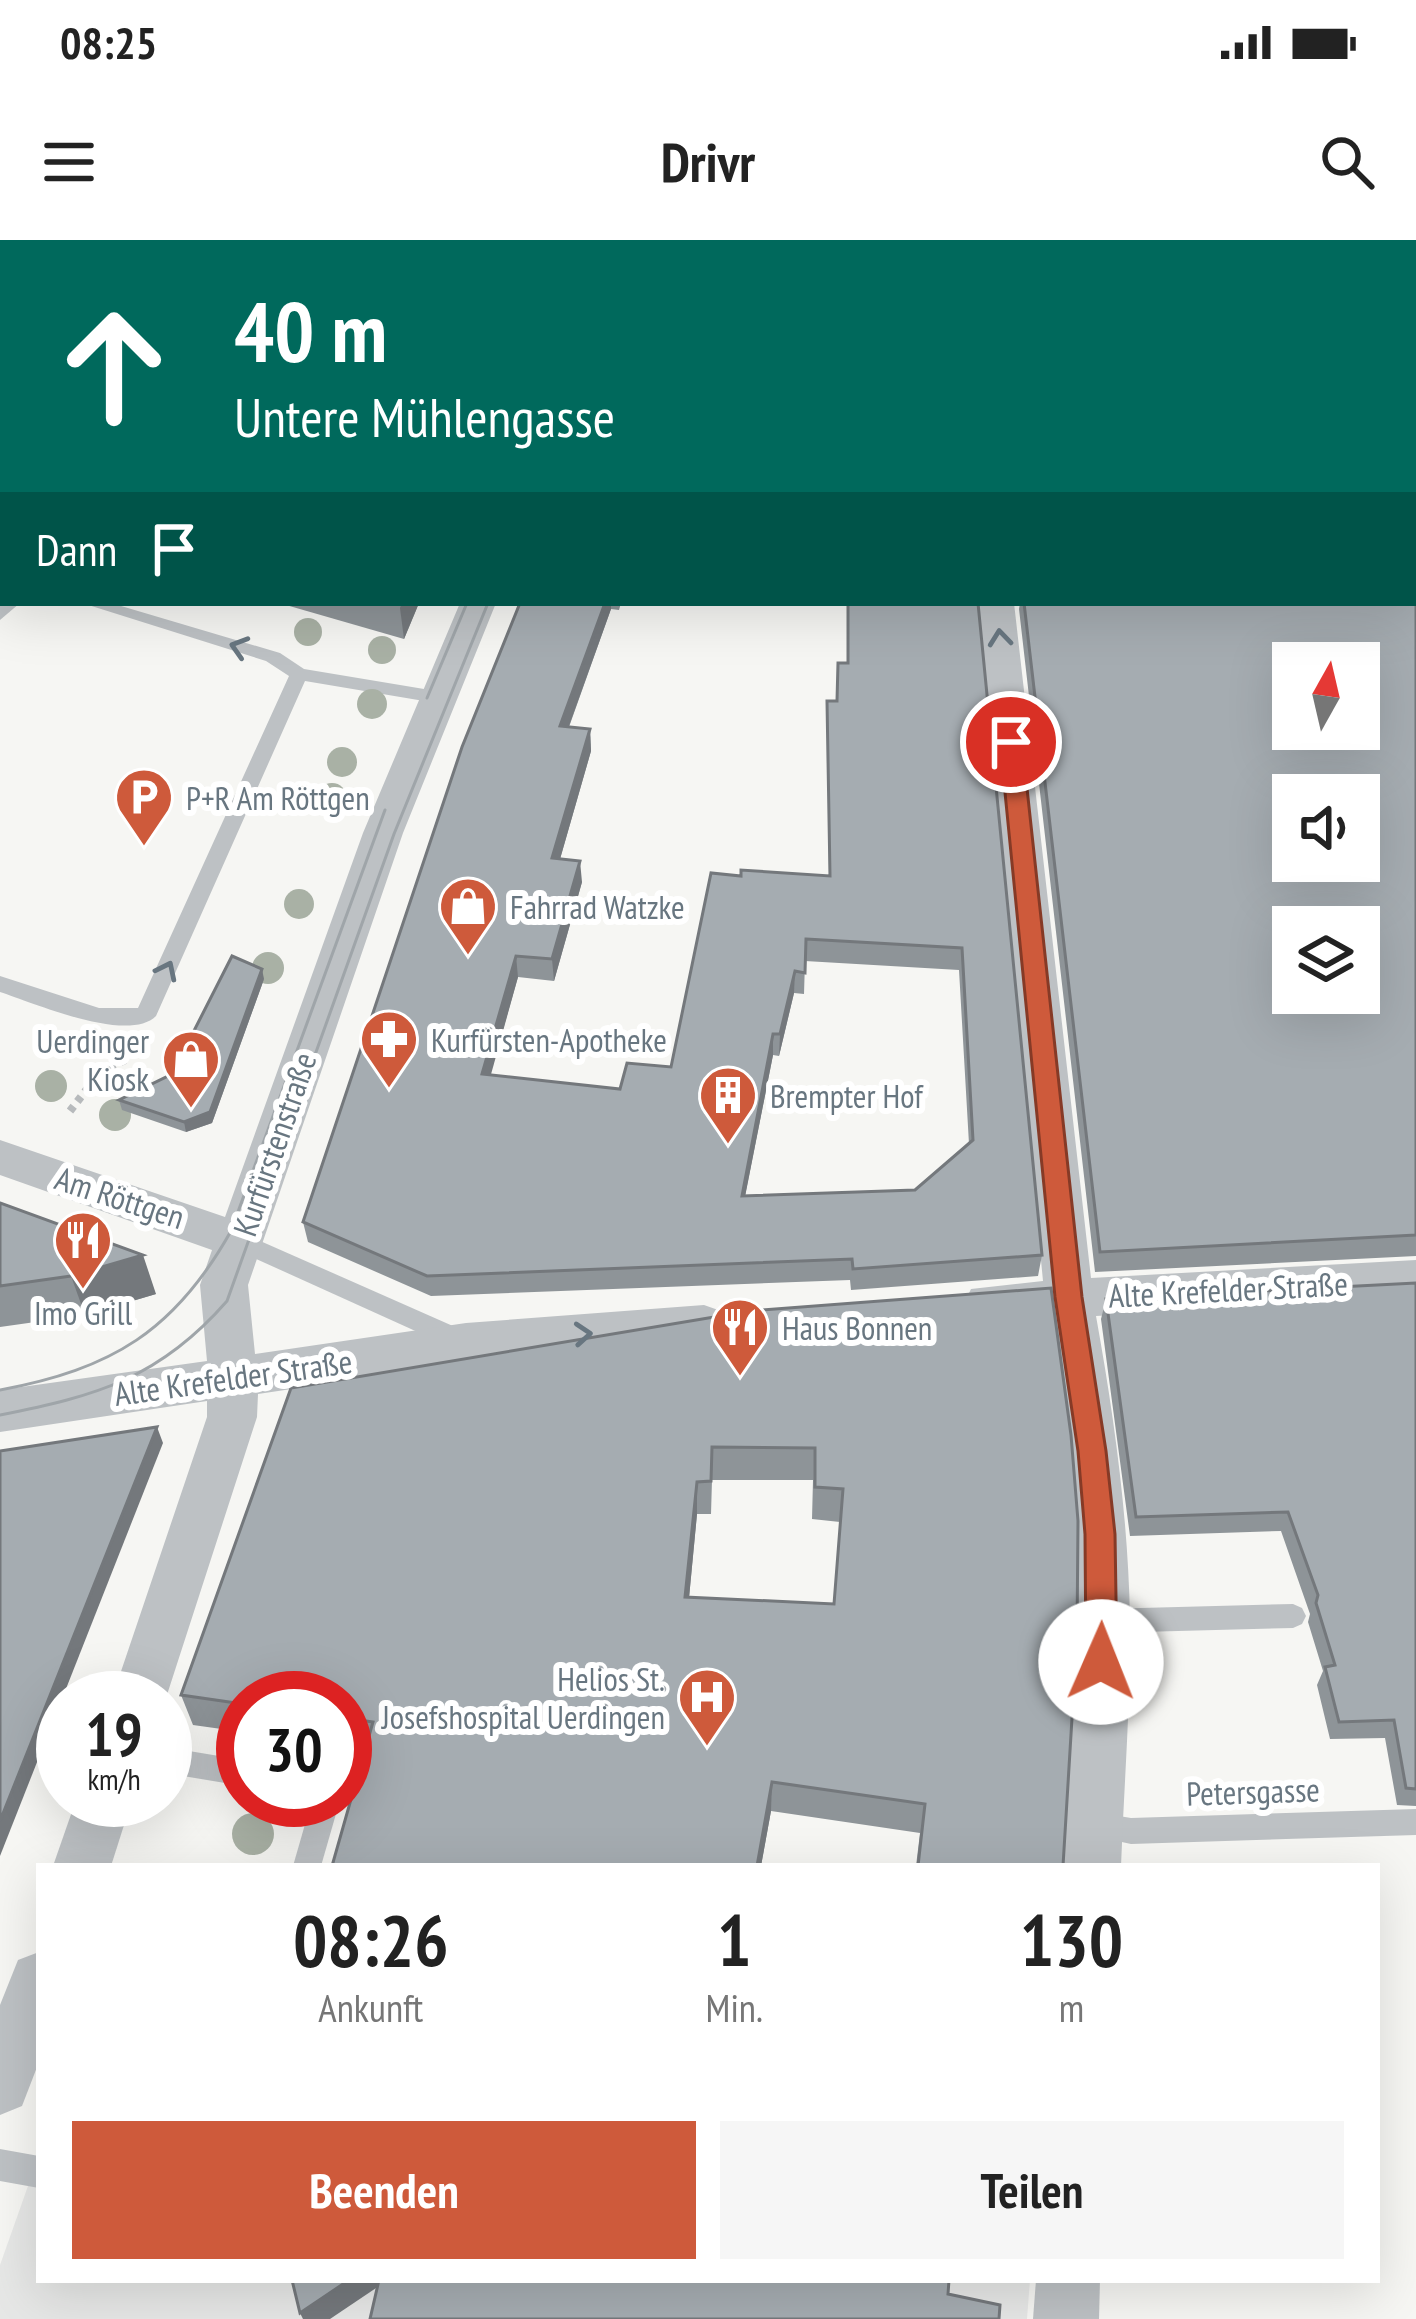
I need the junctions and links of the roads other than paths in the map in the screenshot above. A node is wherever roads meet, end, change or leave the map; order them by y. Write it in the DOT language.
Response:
graph roads {
  1 [pos="101,606"];
  2 [pos="477,606"];
  3 [pos="996,606"];
  4 [pos="299,674"];
  5 [pos="436,697"];
  6 [pos="0,984"];
  7 [pos="0,1157"];
  8 [pos="240,1241"];
  9 [pos="1416,1279"];
  10 [pos="1069,1297"];
  11 [pos="953,1306"];
  12 [pos="744,1322"];
  13 [pos="466,1343"];
  14 [pos="233,1376"];
  15 [pos="0,1411"];
  16 [pos="1293,1616"];
  17 [pos="1103,1622"];
  18 [pos="148,1671"];
  19 [pos="1416,1822"];
  20 [pos="95,1827"];
  21 [pos="318,1827"];
  22 [pos="1093,1845"];
  23 [pos="83,1863"];
  24 [pos="308,1863"];
  25 [pos="36,1989"];
  26 [pos="0,2084"];
  27 [pos="0,2165"];
  28 [pos="36,2171"];
  29 [pos="1068,2283"];
  30 [pos="1066,2319"];
  4 -- 1 [label="lane, one-way"];
  2 -- 5 [label="street, Kurfürstenstraße"];
  10 -- 3 [label="street, one-way"];
  4 -- 5 [label="lane"];
  6 -- 4 [label="lane, one-way"];
  5 -- 8 [label="street, Kurfürstenstraße"];
  7 -- 8 [label="street, Am Röttgen"];
  8 -- 13 [label="lane, Alte Krefelder Straße"];
  8 -- 14 [label="street, Kurfürstenstraße"];
  9 -- 10 [label="street, Alte Krefelder Straße"];
  10 -- 11 [label="street, Alte Krefelder Straße"];
  10 -- 17 [label="street"];
  13 -- 12 [label="street, Alte Krefelder Straße, one-way"];
  13 -- 14 [label="street, Alte Krefelder Straße"];
  14 -- 15 [label="street, Alte Krefelder Straße"];
  14 -- 18 [label="street, Kurfürstenstraße"];
  16 -- 17 [label="lane"];
  17 -- 22 [label="street"];
  19 -- 22 [label="lane, Petersgasse"];
  20 -- 23 [label="street"];
  21 -- 24 [label="lane"];
  25 -- 26 [label="street"];
  27 -- 28 [label="lane"];
  29 -- 30 [label="street"];
}
